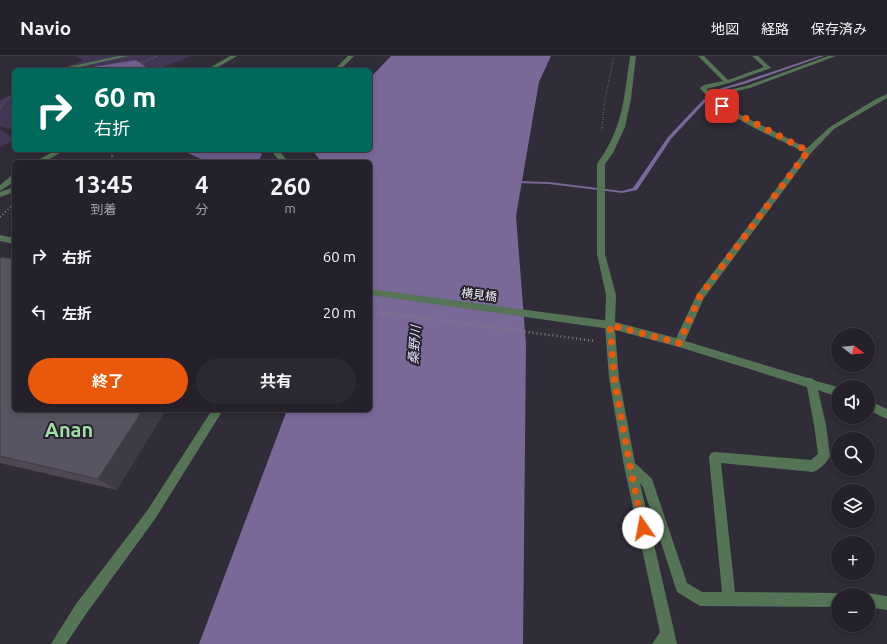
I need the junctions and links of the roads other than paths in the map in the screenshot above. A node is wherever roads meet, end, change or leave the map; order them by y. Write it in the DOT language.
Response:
graph roads {
  1 [pos="126,56"];
  2 [pos="234,56"];
  3 [pos="351,56"];
  4 [pos="633,56"];
  5 [pos="701,56"];
  6 [pos="755,56"];
  7 [pos="833,56"];
  8 [pos="67,68"];
  9 [pos="213,68"];
  10 [pos="340,68"];
  11 [pos="727,82"];
  12 [pos="887,96"];
  13 [pos="711,98"];
  14 [pos="808,151"];
  15 [pos="58,152"];
  16 [pos="276,152"];
  17 [pos="44,160"];
  18 [pos="282,160"];
  19 [pos="12,180"];
  20 [pos="0,189"];
  21 [pos="12,190"];
  22 [pos="0,195"];
  23 [pos="0,238"];
  24 [pos="12,241"];
  25 [pos="372,292"];
  26 [pos="610,325"];
  27 [pos="679,343"];
  28 [pos="811,382"];
  29 [pos="831,389"];
  30 [pos="875,408"];
  31 [pos="217,412"];
  32 [pos="887,414"];
  33 [pos="630,466"];
  34 [pos="729,599"];
  35 [pos="831,600"];
  36 [pos="875,601"];
  37 [pos="887,602"];
  38 [pos="665,641"];
  39 [pos="58,644"];
  1 -- 8 [label="street"];
  2 -- 9 [label="street"];
  3 -- 10 [label="street"];
  4 -- 26 [label="street"];
  5 -- 11 [label="street"];
  6 -- 11 [label="street"];
  7 -- 13 [label="street"];
  11 -- 13 [label="street"];
  12 -- 14 [label="street"];
  13 -- 14 [label="street"];
  14 -- 27 [label="street"];
  15 -- 17 [label="street"];
  16 -- 18 [label="street"];
  19 -- 20 [label="street"];
  21 -- 22 [label="street"];
  23 -- 24 [label="street"];
  25 -- 26 [label="street, 横見橋"];
  26 -- 27 [label="street, 横見橋"];
  26 -- 33 [label="street"];
  27 -- 28 [label="street, 横見橋"];
  28 -- 29 [label="street, 横見橋"];
  28 -- 34 [label="street"];
  30 -- 32 [label="street"];
  31 -- 39 [label="street"];
  33 -- 34 [label="street"];
  33 -- 38 [label="street"];
  34 -- 35 [label="street"];
  36 -- 37 [label="street"];
}
